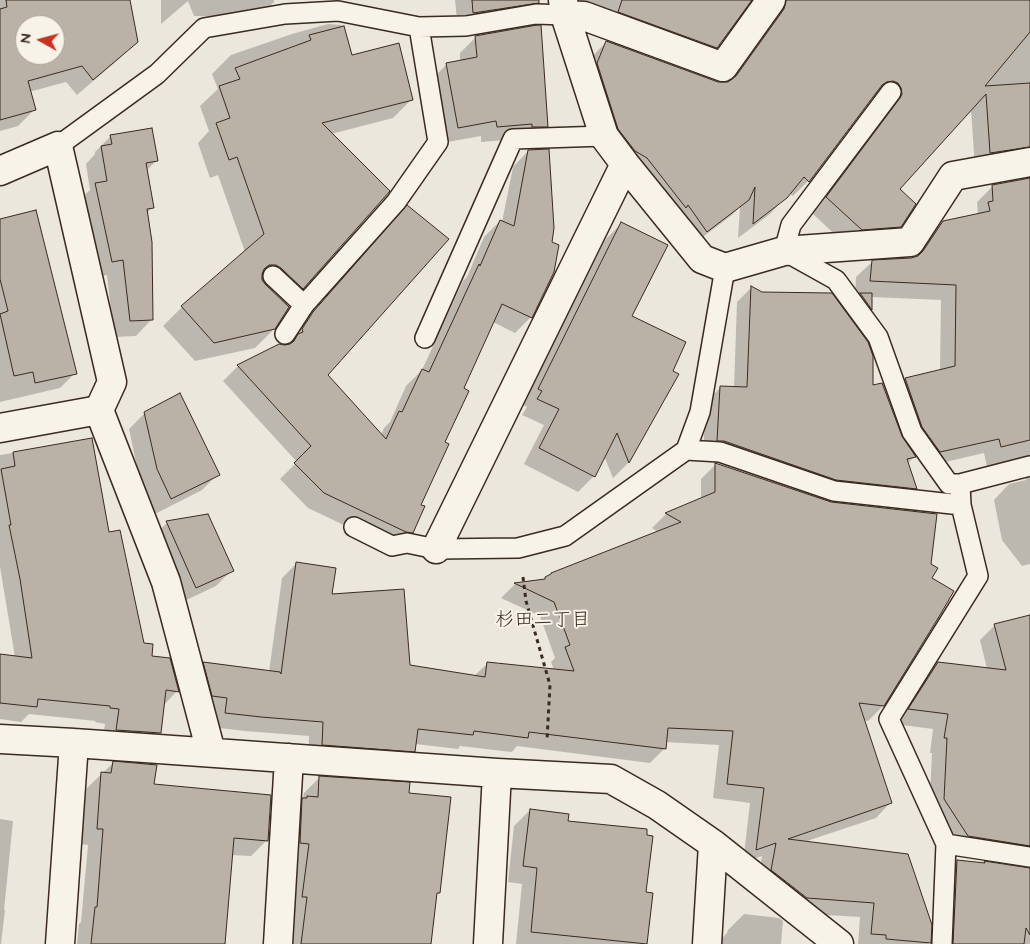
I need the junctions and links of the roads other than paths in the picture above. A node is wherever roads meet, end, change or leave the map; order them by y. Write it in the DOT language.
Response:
graph roads {
  1 [pos="771,0"];
  2 [pos="564,8"];
  3 [pos="418,27"];
  4 [pos="891,92"];
  5 [pos="604,136"];
  6 [pos="58,146"];
  7 [pos="1030,162"];
  8 [pos="625,164"];
  9 [pos="0,171"];
  10 [pos="784,251"];
  11 [pos="725,268"];
  12 [pos="274,276"];
  13 [pos="304,306"];
  14 [pos="285,334"];
  15 [pos="425,338"];
  16 [pos="99,410"];
  17 [pos="0,428"];
  18 [pos="686,450"];
  19 [pos="1030,466"];
  20 [pos="960,484"];
  21 [pos="961,505"];
  22 [pos="354,528"];
  23 [pos="436,549"];
  24 [pos="0,739"];
  25 [pos="74,743"];
  26 [pos="211,752"];
  27 [pos="289,758"];
  28 [pos="498,773"];
  29 [pos="713,844"];
  30 [pos="946,844"];
  31 [pos="1030,857"];
  32 [pos="60,944"];
  33 [pos="278,944"];
  34 [pos="488,944"];
  35 [pos="707,944"];
  36 [pos="839,944"];
  37 [pos="942,944"];
  1 -- 2 [label="street"];
  2 -- 3 [label="lane"];
  2 -- 5 [label="street"];
  3 -- 6 [label="lane"];
  3 -- 13 [label="lane"];
  4 -- 10 [label="lane"];
  5 -- 8 [label="street"];
  5 -- 15 [label="lane"];
  6 -- 9 [label="street"];
  6 -- 16 [label="street"];
  7 -- 10 [label="street"];
  8 -- 11 [label="street"];
  8 -- 23 [label="street"];
  10 -- 11 [label="street"];
  10 -- 20 [label="lane"];
  11 -- 18 [label="lane"];
  12 -- 13 [label="lane"];
  13 -- 14 [label="lane"];
  16 -- 17 [label="street"];
  16 -- 26 [label="street"];
  18 -- 21 [label="lane"];
  18 -- 23 [label="lane"];
  19 -- 20 [label="lane"];
  20 -- 21 [label="lane"];
  21 -- 30 [label="lane"];
  22 -- 23 [label="lane"];
  24 -- 25 [label="street"];
  25 -- 26 [label="street"];
  25 -- 32 [label="street"];
  26 -- 27 [label="street"];
  27 -- 28 [label="street"];
  27 -- 33 [label="street"];
  28 -- 29 [label="street"];
  28 -- 34 [label="street"];
  29 -- 35 [label="street"];
  29 -- 36 [label="street"];
  30 -- 31 [label="lane"];
  30 -- 37 [label="lane"];
}
